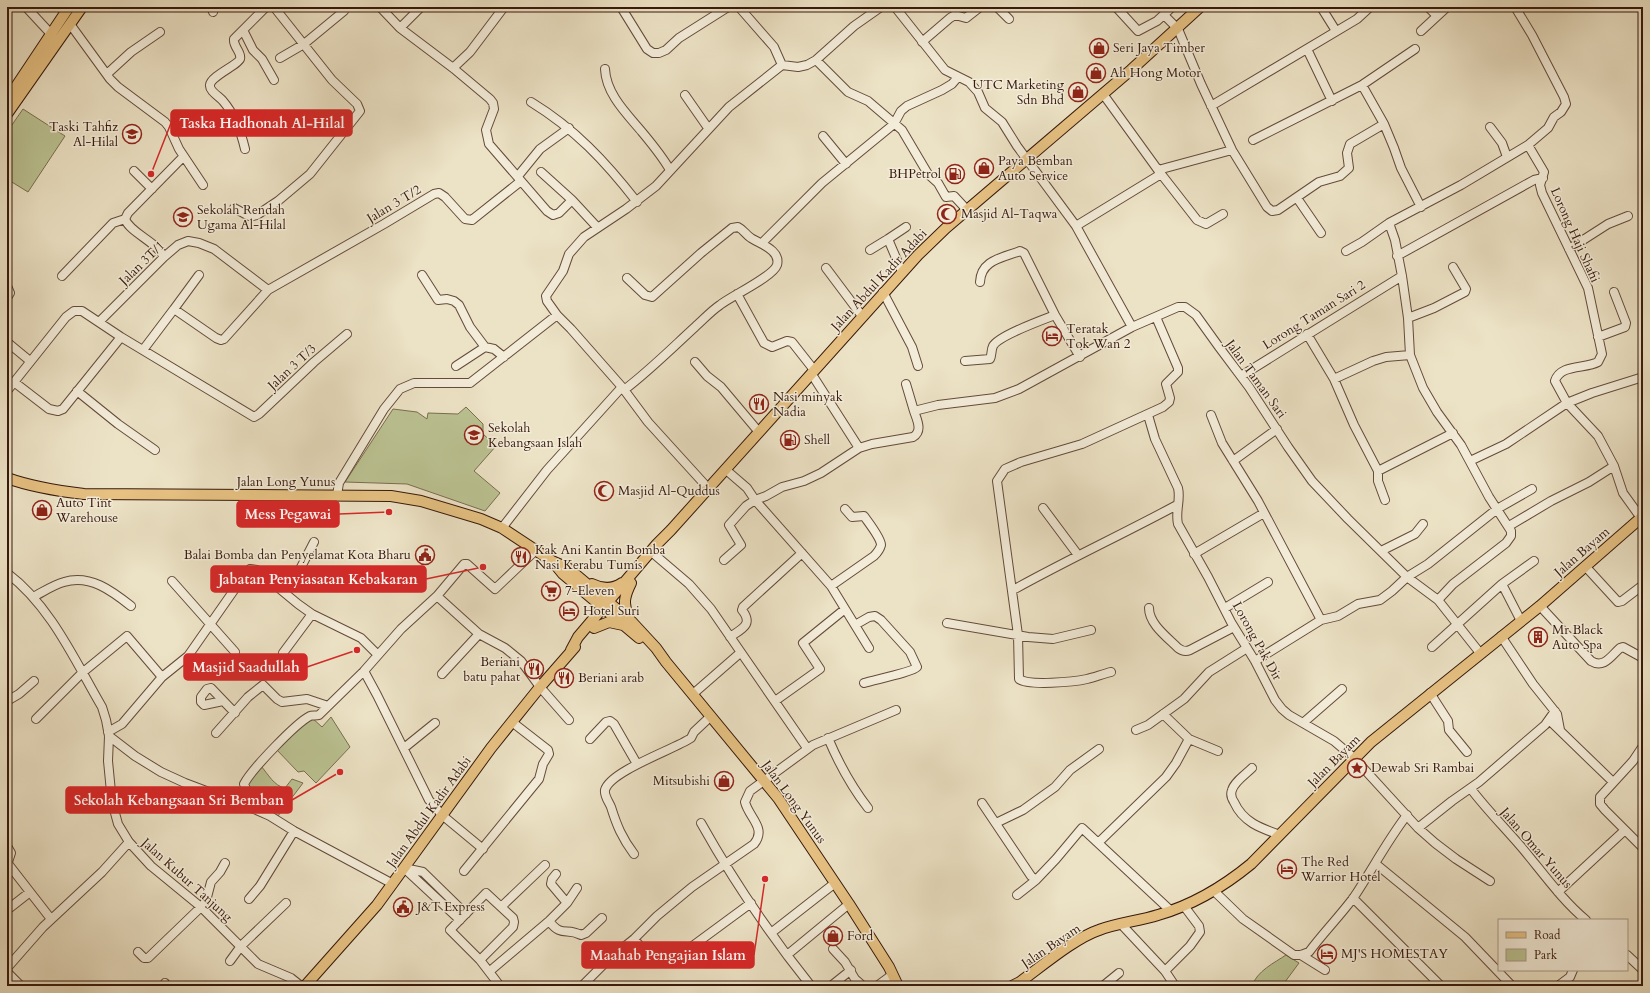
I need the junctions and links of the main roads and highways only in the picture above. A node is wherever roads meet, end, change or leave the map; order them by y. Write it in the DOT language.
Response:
graph roads {
  1 [pos="69,7"];
  2 [pos="82,7"];
  3 [pos="1200,7"];
  4 [pos="63,17"];
  5 [pos="7,100"];
  6 [pos="7,114"];
  7 [pos="7,478"];
  8 [pos="1642,517"];
  9 [pos="671,530"];
  10 [pos="629,581"];
  11 [pos="580,583"];
  12 [pos="608,606"];
  13 [pos="629,624"];
  14 [pos="591,626"];
  15 [pos="890,971"];
  16 [pos="1016,985"];
  17 [pos="305,986"];
  18 [pos="898,986"];
  19 [pos="906,986"];
  1 -- 4 [label="main road"];
  2 -- 4 [label="main road"];
  2 -- 6 [label="main road"];
  3 -- 9 [label="main road, Jalan Abdul Kadir Adabi"];
  4 -- 5 [label="main road"];
  7 -- 11 [label="main road, Jalan Long Yunus"];
  8 -- 16 [label="main road, Jalan Bayam"];
  9 -- 10 [label="main road, Jalan Abdul Kadir Adabi"];
  9 -- 10 [label="main road, Jalan Abdul Kadir Adabi"];
  10 -- 11 [label="main road"];
  10 -- 12 [label="main road, Jalan Abdul Kadir Adabi"];
  10 -- 13 [label="main road"];
  11 -- 12 [label="main road, Jalan Long Yunus"];
  11 -- 14 [label="main road"];
  12 -- 13 [label="main road, Jalan Long Yunus"];
  12 -- 14 [label="main road, Jalan Abdul Kadir Adabi"];
  13 -- 14 [label="main road"];
  13 -- 15 [label="main road, Jalan Long Yunus"];
  14 -- 17 [label="main road, Jalan Abdul Kadir Adabi"];
  15 -- 18 [label="main road, Jalan Long Yunus"];
  15 -- 19 [label="main road, Jalan Long Yunus"];
}
